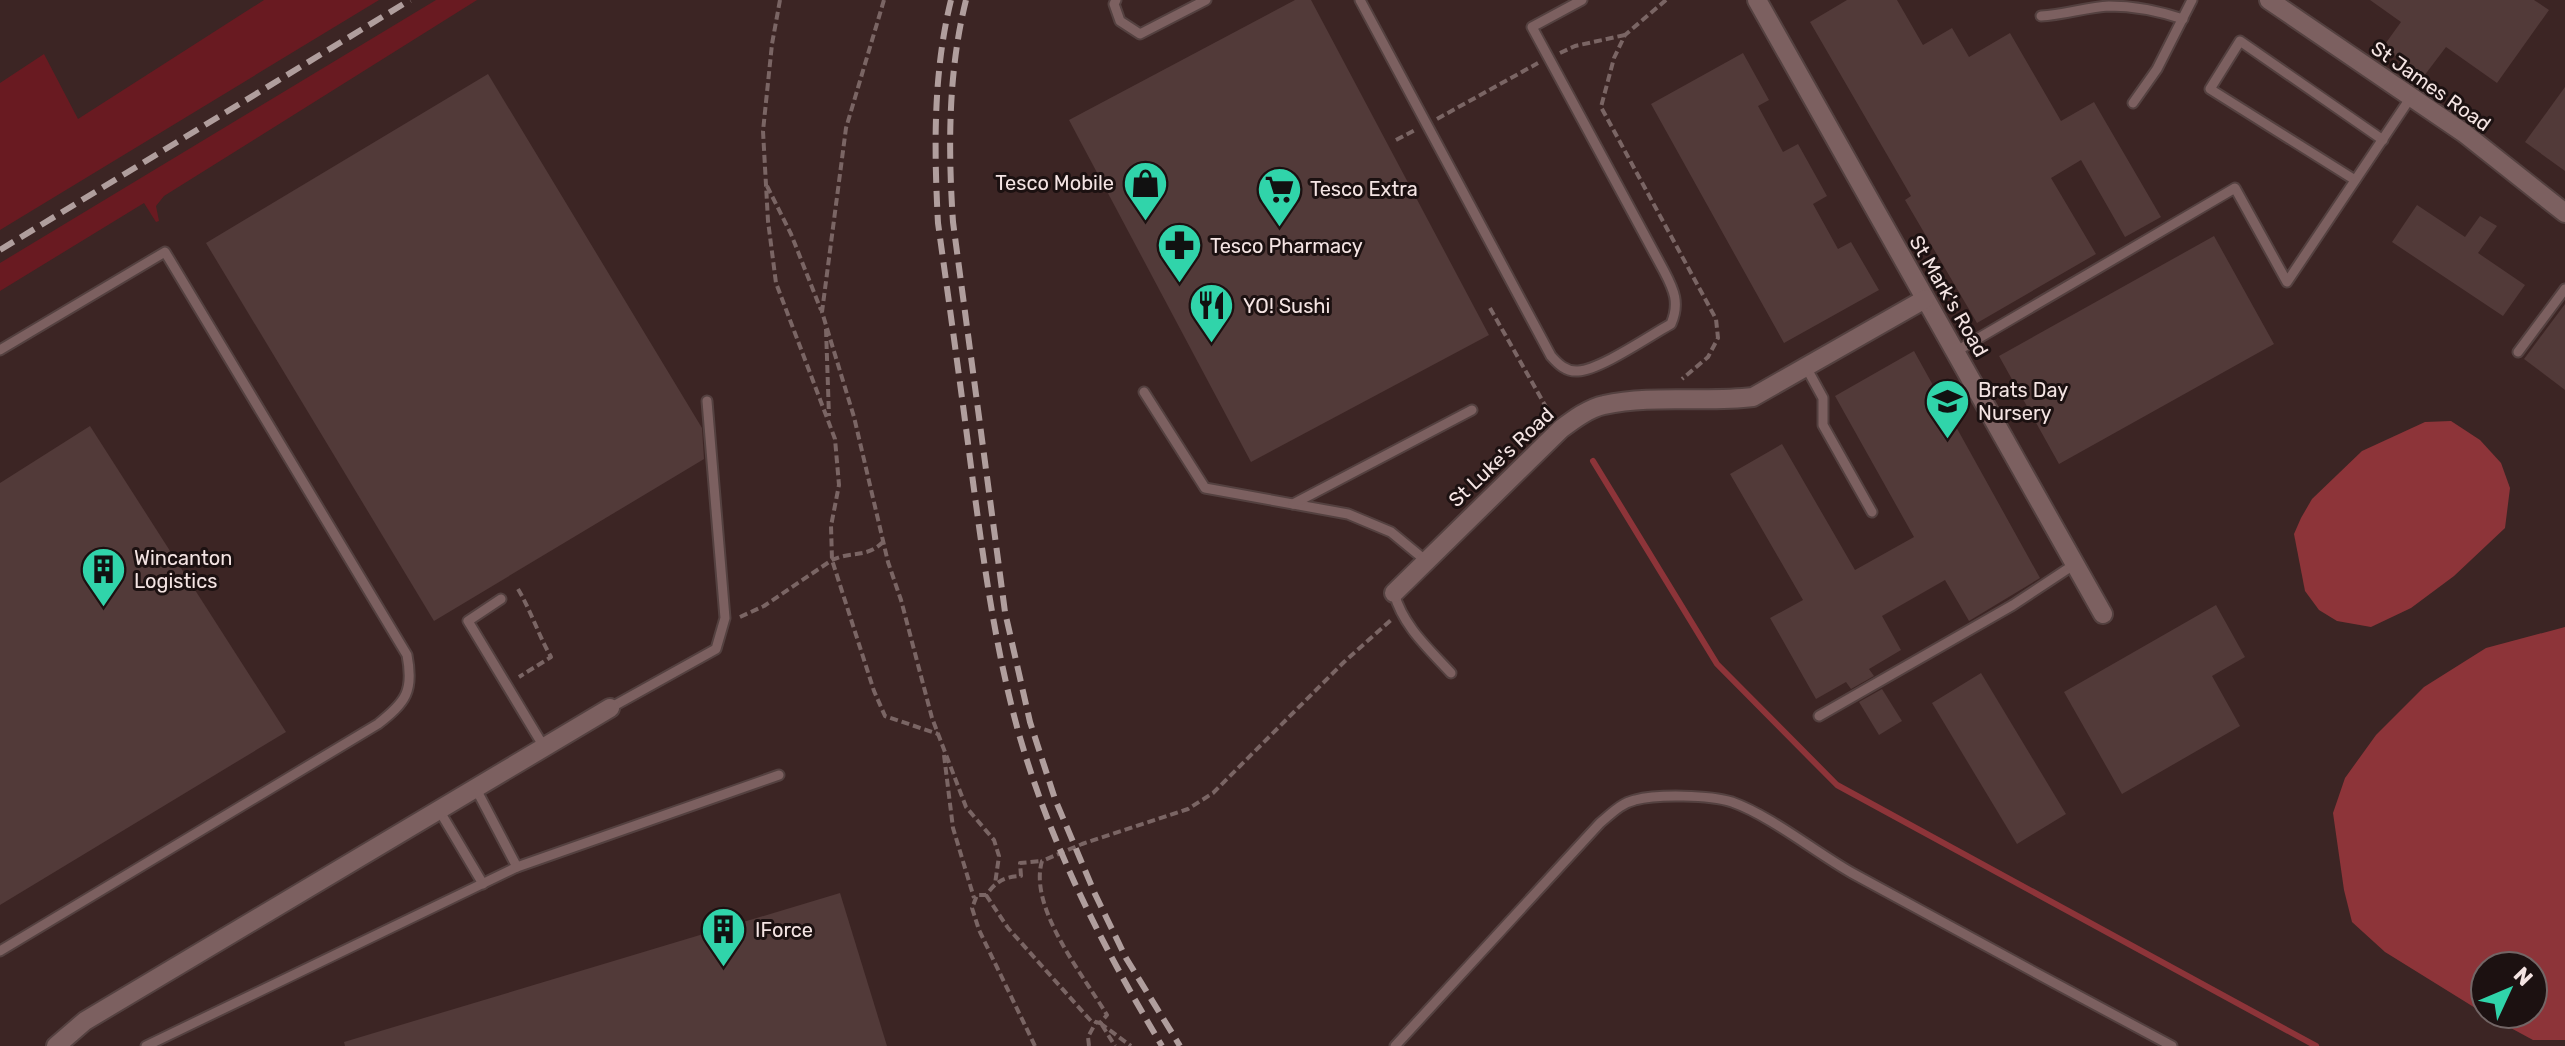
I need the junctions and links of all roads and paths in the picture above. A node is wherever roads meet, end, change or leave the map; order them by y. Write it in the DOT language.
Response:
graph roads {
  1 [pos="780,0"];
  2 [pos="884,0"];
  3 [pos="1116,0"];
  4 [pos="1206,0"];
  5 [pos="1360,0"];
  6 [pos="1582,0"];
  7 [pos="1666,0"];
  8 [pos="1757,0"];
  9 [pos="2192,0"];
  10 [pos="2269,0"];
  11 [pos="2041,16"];
  12 [pos="2183,19"];
  13 [pos="1625,35"];
  14 [pos="1550,57"];
  15 [pos="2411,97"];
  16 [pos="2133,103"];
  17 [pos="1427,124"];
  18 [pos="1396,140"];
  19 [pos="2383,140"];
  20 [pos="2355,180"];
  21 [pos="766,184"];
  22 [pos="2565,213"];
  23 [pos="2565,289"];
  24 [pos="1925,299"];
  25 [pos="1490,308"];
  26 [pos="822,312"];
  27 [pos="825,323"];
  28 [pos="0,350"];
  29 [pos="1955,352"];
  30 [pos="2518,352"];
  31 [pos="1806,367"];
  32 [pos="1673,381"];
  33 [pos="1144,392"];
  34 [pos="707,401"];
  35 [pos="1472,410"];
  36 [pos="1558,411"];
  37 [pos="829,423"];
  38 [pos="1293,504"];
  39 [pos="1872,512"];
  40 [pos="884,541"];
  41 [pos="832,560"];
  42 [pos="1425,560"];
  43 [pos="2075,564"];
  44 [pos="518,589"];
  45 [pos="501,599"];
  46 [pos="1396,602"];
  47 [pos="2103,614"];
  48 [pos="723,625"];
  49 [pos="1451,673"];
  50 [pos="506,685"];
  51 [pos="610,708"];
  52 [pos="1819,716"];
  53 [pos="938,734"];
  54 [pos="544,747"];
  55 [pos="943,748"];
  56 [pos="779,775"];
  57 [pos="476,789"];
  58 [pos="439,810"];
  59 [pos="1042,861"];
  60 [pos="517,867"];
  61 [pos="483,884"];
  62 [pos="995,884"];
  63 [pos="986,895"];
  64 [pos="975,901"];
  65 [pos="0,951"];
  66 [pos="1098,1023"];
  67 [pos="56,1046"];
  68 [pos="146,1046"];
  69 [pos="1035,1046"];
  70 [pos="1089,1046"];
  71 [pos="1115,1046"];
  72 [pos="1131,1046"];
  73 [pos="1395,1046"];
  74 [pos="2172,1046"];
  1 -- 21 [label="path"];
  2 -- 26 [label="path"];
  3 -- 4 [label="lane"];
  5 -- 17 [label="lane"];
  6 -- 14 [label="lane"];
  7 -- 13 [label="path"];
  8 -- 24 [label="street, St Mark's Road"];
  9 -- 12 [label="lane"];
  10 -- 15 [label="street, St James Road"];
  11 -- 12 [label="lane"];
  12 -- 16 [label="lane"];
  13 -- 14 [label="path"];
  13 -- 32 [label="path"];
  14 -- 17 [label="path"];
  14 -- 17 [label="lane"];
  15 -- 19 [label="lane"];
  15 -- 22 [label="street, St James Road"];
  17 -- 18 [label="path"];
  19 -- 20 [label="lane"];
  19 -- 20 [label="lane"];
  20 -- 29 [label="lane"];
  21 -- 26 [label="path"];
  21 -- 37 [label="path"];
  23 -- 30 [label="lane"];
  24 -- 29 [label="street, St Mark's Road"];
  24 -- 31 [label="street, St Luke's Road"];
  25 -- 36 [label="path"];
  26 -- 27 [label="path"];
  27 -- 37 [label="path"];
  27 -- 40 [label="path"];
  28 -- 65 [label="lane"];
  29 -- 43 [label="street, St Mark's Road"];
  31 -- 39 [label="lane"];
  31 -- 42 [label="street, St Luke's Road"];
  33 -- 38 [label="lane"];
  34 -- 48 [label="lane"];
  35 -- 38 [label="lane"];
  37 -- 41 [label="path"];
  38 -- 42 [label="lane"];
  40 -- 41 [label="path"];
  40 -- 53 [label="path"];
  41 -- 48 [label="path"];
  41 -- 53 [label="path"];
  42 -- 46 [label="street, St Luke's Road"];
  43 -- 47 [label="street, St Mark's Road"];
  43 -- 52 [label="lane"];
  44 -- 50 [label="path"];
  45 -- 50 [label="lane"];
  46 -- 49 [label="lane"];
  46 -- 59 [label="path"];
  48 -- 51 [label="lane"];
  50 -- 54 [label="lane"];
  51 -- 54 [label="street"];
  53 -- 55 [label="path"];
  54 -- 57 [label="street"];
  55 -- 62 [label="path"];
  55 -- 64 [label="path"];
  56 -- 60 [label="lane"];
  57 -- 58 [label="street"];
  57 -- 60 [label="lane"];
  58 -- 61 [label="lane"];
  58 -- 67 [label="street"];
  59 -- 62 [label="path"];
  59 -- 66 [label="path"];
  60 -- 61 [label="lane"];
  61 -- 68 [label="lane"];
  62 -- 63 [label="path"];
  63 -- 64 [label="path"];
  63 -- 66 [label="path"];
  64 -- 69 [label="path"];
  66 -- 70 [label="path"];
  66 -- 71 [label="path"];
  66 -- 72 [label="path"];
  73 -- 74 [label="lane"];
}
